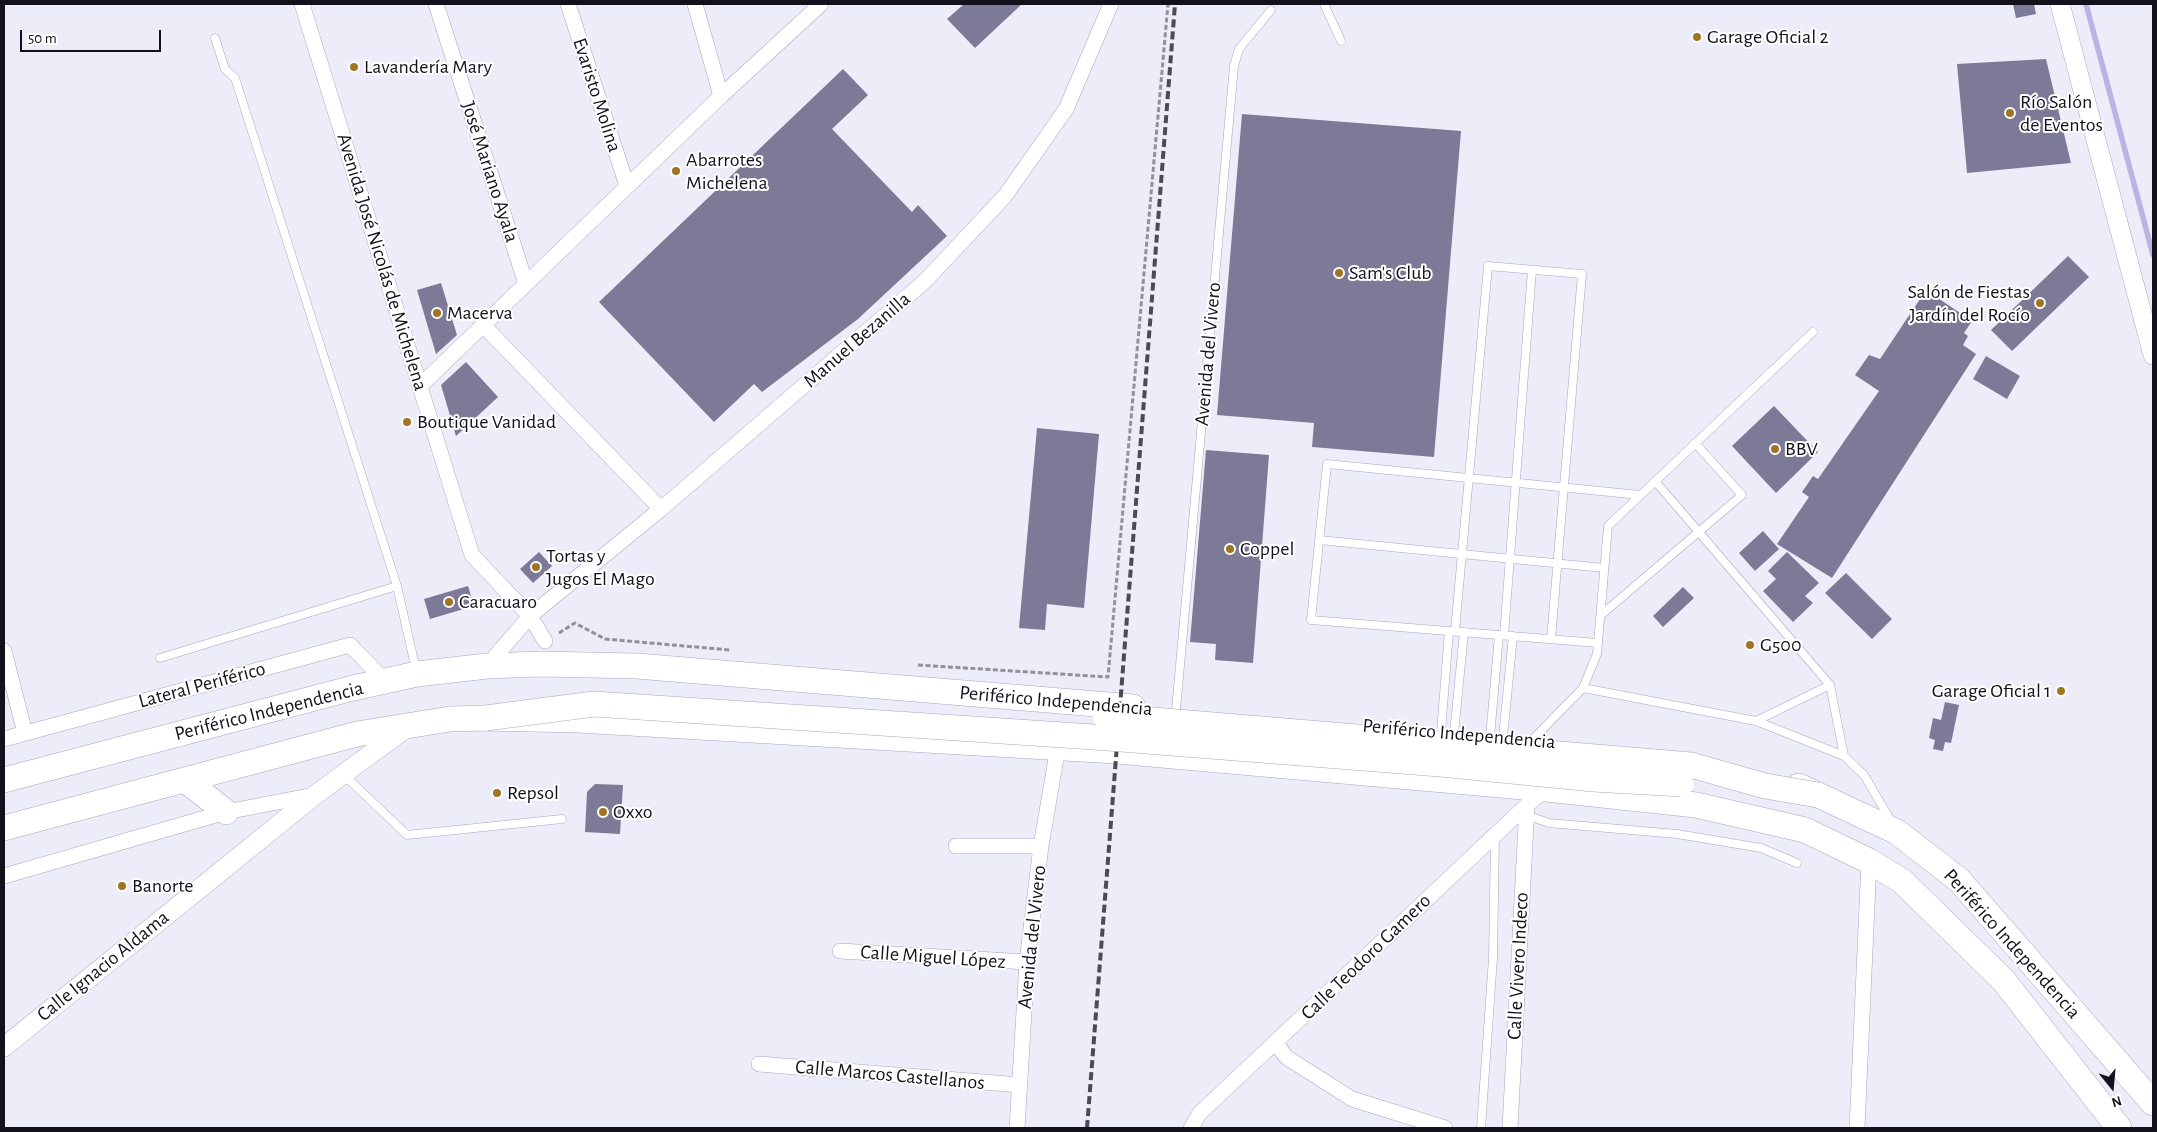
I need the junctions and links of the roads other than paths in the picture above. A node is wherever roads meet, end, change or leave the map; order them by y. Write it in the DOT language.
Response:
graph roads {
  1 [pos="302,4"];
  2 [pos="436,4"];
  3 [pos="568,4"];
  4 [pos="694,4"];
  5 [pos="821,4"];
  6 [pos="1111,4"];
  7 [pos="1324,4"];
  8 [pos="2060,4"];
  9 [pos="1271,10"];
  10 [pos="215,38"];
  11 [pos="1341,41"];
  12 [pos="721,96"];
  13 [pos="627,186"];
  14 [pos="1532,270"];
  15 [pos="526,284"];
  16 [pos="483,325"];
  17 [pos="1813,332"];
  18 [pos="2153,355"];
  19 [pos="421,385"];
  20 [pos="1695,443"];
  21 [pos="1470,478"];
  22 [pos="1655,481"];
  23 [pos="1516,483"];
  24 [pos="1566,488"];
  25 [pos="1640,495"];
  26 [pos="661,509"];
  27 [pos="1699,532"];
  28 [pos="1319,540"];
  29 [pos="1462,552"];
  30 [pos="1510,558"];
  31 [pos="1558,563"];
  32 [pos="1604,568"];
  33 [pos="397,586"];
  34 [pos="1600,615"];
  35 [pos="530,616"];
  36 [pos="1452,631"];
  37 [pos="1464,632"];
  38 [pos="1501,635"];
  39 [pos="1513,636"];
  40 [pos="1551,639"];
  41 [pos="1598,643"];
  42 [pos="4,651"];
  43 [pos="542,652"];
  44 [pos="160,658"];
  45 [pos="487,666"];
  46 [pos="417,674"];
  47 [pos="386,682"];
  48 [pos="1830,685"];
  49 [pos="1583,688"];
  50 [pos="1176,710"];
  51 [pos="486,718"];
  52 [pos="1756,721"];
  53 [pos="411,725"];
  54 [pos="1127,729"];
  55 [pos="25,733"];
  56 [pos="1448,733"];
  57 [pos="1497,737"];
  58 [pos="4,739"];
  59 [pos="1532,740"];
  60 [pos="1058,747"];
  61 [pos="1844,756"];
  62 [pos="343,774"];
  63 [pos="4,780"];
  64 [pos="186,780"];
  65 [pos="1546,789"];
  66 [pos="1818,794"];
  67 [pos="315,795"];
  68 [pos="1526,810"];
  69 [pos="226,812"];
  70 [pos="562,818"];
  71 [pos="1793,827"];
  72 [pos="4,828"];
  73 [pos="1897,832"];
  74 [pos="1495,834"];
  75 [pos="956,846"];
  76 [pos="1041,846"];
  77 [pos="1869,861"];
  78 [pos="1797,863"];
  79 [pos="4,876"];
  80 [pos="840,951"];
  81 [pos="1026,962"];
  82 [pos="1276,1043"];
  83 [pos="4,1046"];
  84 [pos="759,1064"];
  85 [pos="1020,1085"];
  86 [pos="2153,1103"];
  87 [pos="1017,1128"];
  88 [pos="1191,1128"];
  89 [pos="1445,1128"];
  90 [pos="1481,1128"];
  91 [pos="1510,1128"];
  92 [pos="1857,1128"];
  93 [pos="2119,1128"];
  1 -- 19 [label="street, Avenida José Nicolás de Michelena"];
  2 -- 15 [label="street, José Mariano Ayala"];
  3 -- 13 [label="street, Evaristo Molina"];
  4 -- 12 [label="street"];
  5 -- 12 [label="street"];
  6 -- 26 [label="street, Manuel Bezanilla"];
  7 -- 11 [label="lane"];
  8 -- 18 [label="street"];
  9 -- 50 [label="lane, Avenida del Vivero"];
  10 -- 33 [label="lane"];
  12 -- 13 [label="street"];
  13 -- 15 [label="street"];
  14 -- 21 [label="lane"];
  14 -- 23 [label="lane"];
  14 -- 24 [label="lane"];
  15 -- 16 [label="street"];
  16 -- 19 [label="street"];
  16 -- 26 [label="street"];
  17 -- 20 [label="lane"];
  19 -- 35 [label="street, Avenida José Nicolás de Michelena"];
  20 -- 22 [label="lane"];
  20 -- 27 [label="lane"];
  21 -- 23 [label="lane"];
  21 -- 28 [label="lane"];
  21 -- 29 [label="lane"];
  22 -- 25 [label="lane"];
  22 -- 27 [label="lane"];
  23 -- 24 [label="lane"];
  23 -- 30 [label="lane"];
  24 -- 25 [label="lane"];
  24 -- 31 [label="lane"];
  25 -- 32 [label="lane"];
  26 -- 35 [label="street, Manuel Bezanilla"];
  27 -- 34 [label="lane"];
  27 -- 48 [label="lane"];
  28 -- 29 [label="lane"];
  28 -- 36 [label="lane"];
  29 -- 30 [label="lane"];
  29 -- 36 [label="lane"];
  30 -- 31 [label="lane"];
  30 -- 38 [label="lane"];
  31 -- 32 [label="lane"];
  31 -- 40 [label="lane"];
  32 -- 34 [label="lane"];
  33 -- 44 [label="lane"];
  33 -- 46 [label="lane"];
  34 -- 41 [label="lane"];
  35 -- 43 [label="street, Avenida José Nicolás de Michelena"];
  35 -- 45 [label="street, Manuel Bezanilla"];
  36 -- 37 [label="lane"];
  36 -- 56 [label="lane"];
  37 -- 38 [label="lane"];
  37 -- 56 [label="lane"];
  38 -- 39 [label="lane"];
  38 -- 57 [label="lane"];
  39 -- 40 [label="lane"];
  39 -- 57 [label="lane"];
  40 -- 41 [label="lane"];
  41 -- 49 [label="lane"];
  42 -- 55 [label="street"];
  43 -- 45 [label="highway, Periférico Independencia"];
  43 -- 54 [label="highway, Periférico Independencia"];
  45 -- 46 [label="highway, Periférico Independencia"];
  45 -- 54 [label="highway, bridge"];
  46 -- 47 [label="highway, Periférico Independencia"];
  47 -- 55 [label="street, Lateral Periférico"];
  47 -- 63 [label="highway, Periférico Independencia"];
  48 -- 52 [label="lane"];
  48 -- 61 [label="lane"];
  49 -- 52 [label="lane"];
  49 -- 59 [label="lane"];
  50 -- 54 [label="highway, Periférico Independencia"];
  50 -- 56 [label="highway, Periférico Independencia"];
  51 -- 53 [label="highway"];
  51 -- 54 [label="highway, bridge"];
  51 -- 60 [label="highway, Periférico Independencia"];
  52 -- 61 [label="lane"];
  53 -- 62 [label="street, Calle Ignacio Aldama"];
  53 -- 64 [label="highway"];
  54 -- 60 [label="highway, Periférico Independencia"];
  54 -- 65 [label="highway, Periférico Independencia"];
  54 -- 66 [label="highway, bridge"];
  54 -- 71 [label="highway, bridge"];
  55 -- 58 [label="street, Lateral Periférico"];
  56 -- 57 [label="highway, Periférico Independencia"];
  57 -- 59 [label="highway, Periférico Independencia"];
  59 -- 66 [label="highway, Periférico Independencia"];
  60 -- 76 [label="street, Avenida del Vivero"];
  61 -- 73 [label="lane"];
  62 -- 67 [label="street, Calle Ignacio Aldama"];
  62 -- 70 [label="lane"];
  64 -- 69 [label="highway"];
  64 -- 72 [label="highway"];
  65 -- 68 [label="street, Calle Teodoro Gamero"];
  65 -- 71 [label="highway, Periférico Independencia"];
  66 -- 73 [label="highway, Periférico Independencia"];
  67 -- 69 [label="street"];
  67 -- 83 [label="street, Calle Ignacio Aldama"];
  68 -- 74 [label="street, Calle Teodoro Gamero"];
  68 -- 78 [label="lane"];
  68 -- 91 [label="street, Calle Vivero Indeco"];
  69 -- 79 [label="street"];
  71 -- 77 [label="highway, Periférico Independencia"];
  73 -- 86 [label="highway, Periférico Independencia"];
  74 -- 82 [label="street, Calle Teodoro Gamero"];
  74 -- 90 [label="lane"];
  75 -- 76 [label="street"];
  76 -- 81 [label="street, Avenida del Vivero"];
  77 -- 92 [label="street"];
  77 -- 93 [label="highway, Periférico Independencia"];
  80 -- 81 [label="street, Calle Miguel López"];
  81 -- 85 [label="street, Avenida del Vivero"];
  82 -- 88 [label="street, Calle Teodoro Gamero"];
  82 -- 89 [label="street"];
  84 -- 85 [label="street, Calle Marcos Castellanos"];
  85 -- 87 [label="street, Avenida del Vivero"];
}
